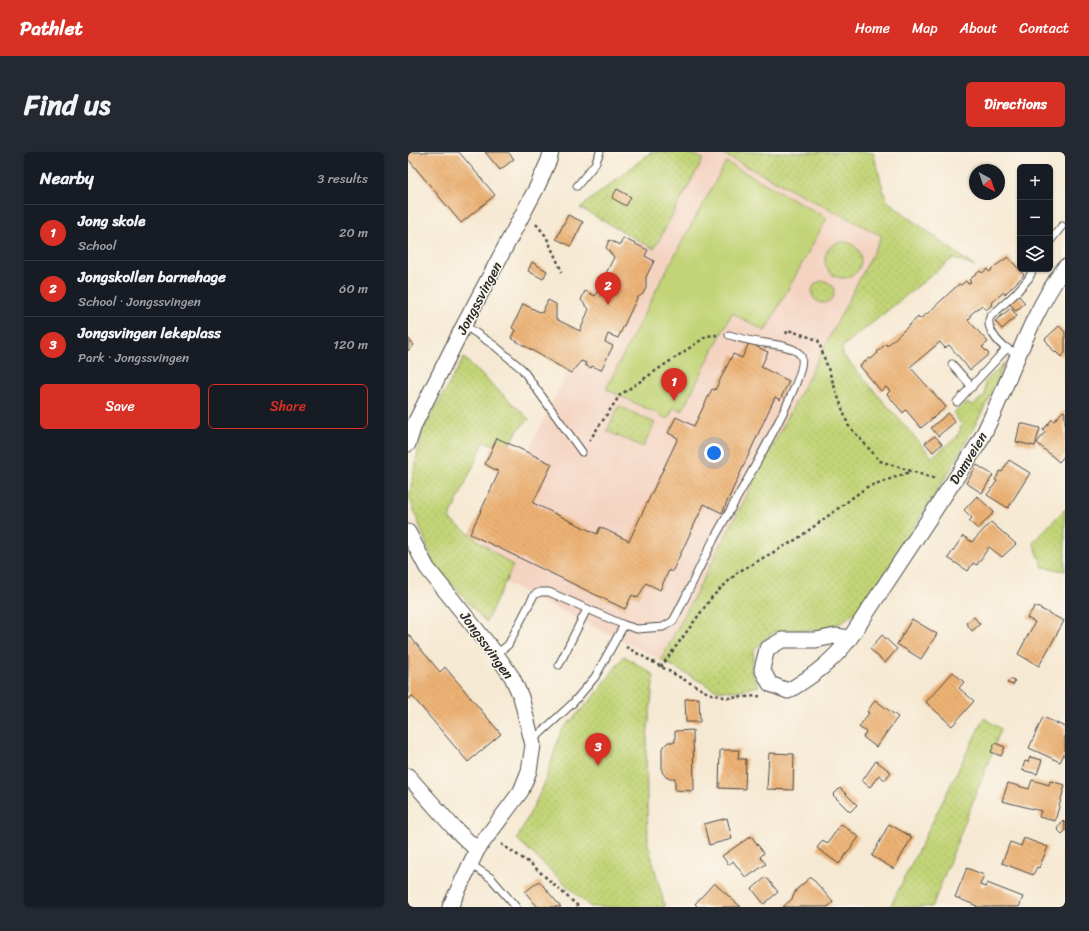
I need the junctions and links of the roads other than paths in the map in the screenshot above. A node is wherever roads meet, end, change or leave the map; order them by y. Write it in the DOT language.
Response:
graph roads {
  1 [pos="551,152"];
  2 [pos="600,152"];
  3 [pos="577,186"];
  4 [pos="1062,226"];
  5 [pos="1053,237"];
  6 [pos="1065,267"];
  7 [pos="1032,272"];
  8 [pos="464,325"];
  9 [pos="729,334"];
  10 [pos="1013,351"];
  11 [pos="952,364"];
  12 [pos="972,387"];
  13 [pos="957,402"];
  14 [pos="408,444"];
  15 [pos="582,452"];
  16 [pos="408,532"];
  17 [pos="587,609"];
  18 [pos="624,625"];
  19 [pos="850,638"];
  20 [pos="496,654"];
  21 [pos="559,665"];
  22 [pos="532,741"];
  23 [pos="408,776"];
  24 [pos="474,857"];
  25 [pos="450,907"];
  26 [pos="516,907"];
  1 -- 8 [label="street, Jongssvingen"];
  2 -- 3 [label="lane"];
  4 -- 5 [label="lane"];
  6 -- 10 [label="street, Damveien"];
  7 -- 10 [label="lane"];
  8 -- 14 [label="street, Jongssvingen"];
  8 -- 15 [label="lane"];
  9 -- 18 [label="lane"];
  10 -- 12 [label="lane"];
  10 -- 19 [label="street, Damveien"];
  11 -- 12 [label="lane"];
  12 -- 13 [label="lane"];
  16 -- 20 [label="street, Jongssvingen"];
  17 -- 18 [label="lane"];
  17 -- 20 [label="lane"];
  17 -- 21 [label="lane"];
  18 -- 22 [label="lane"];
  19 -- 19 [label="street, Damveien"];
  20 -- 22 [label="street, Jongssvingen"];
  22 -- 24 [label="street, Jongssvingen"];
  23 -- 24 [label="street"];
  24 -- 25 [label="street, Jongssvingen"];
  24 -- 26 [label="lane"];
}
